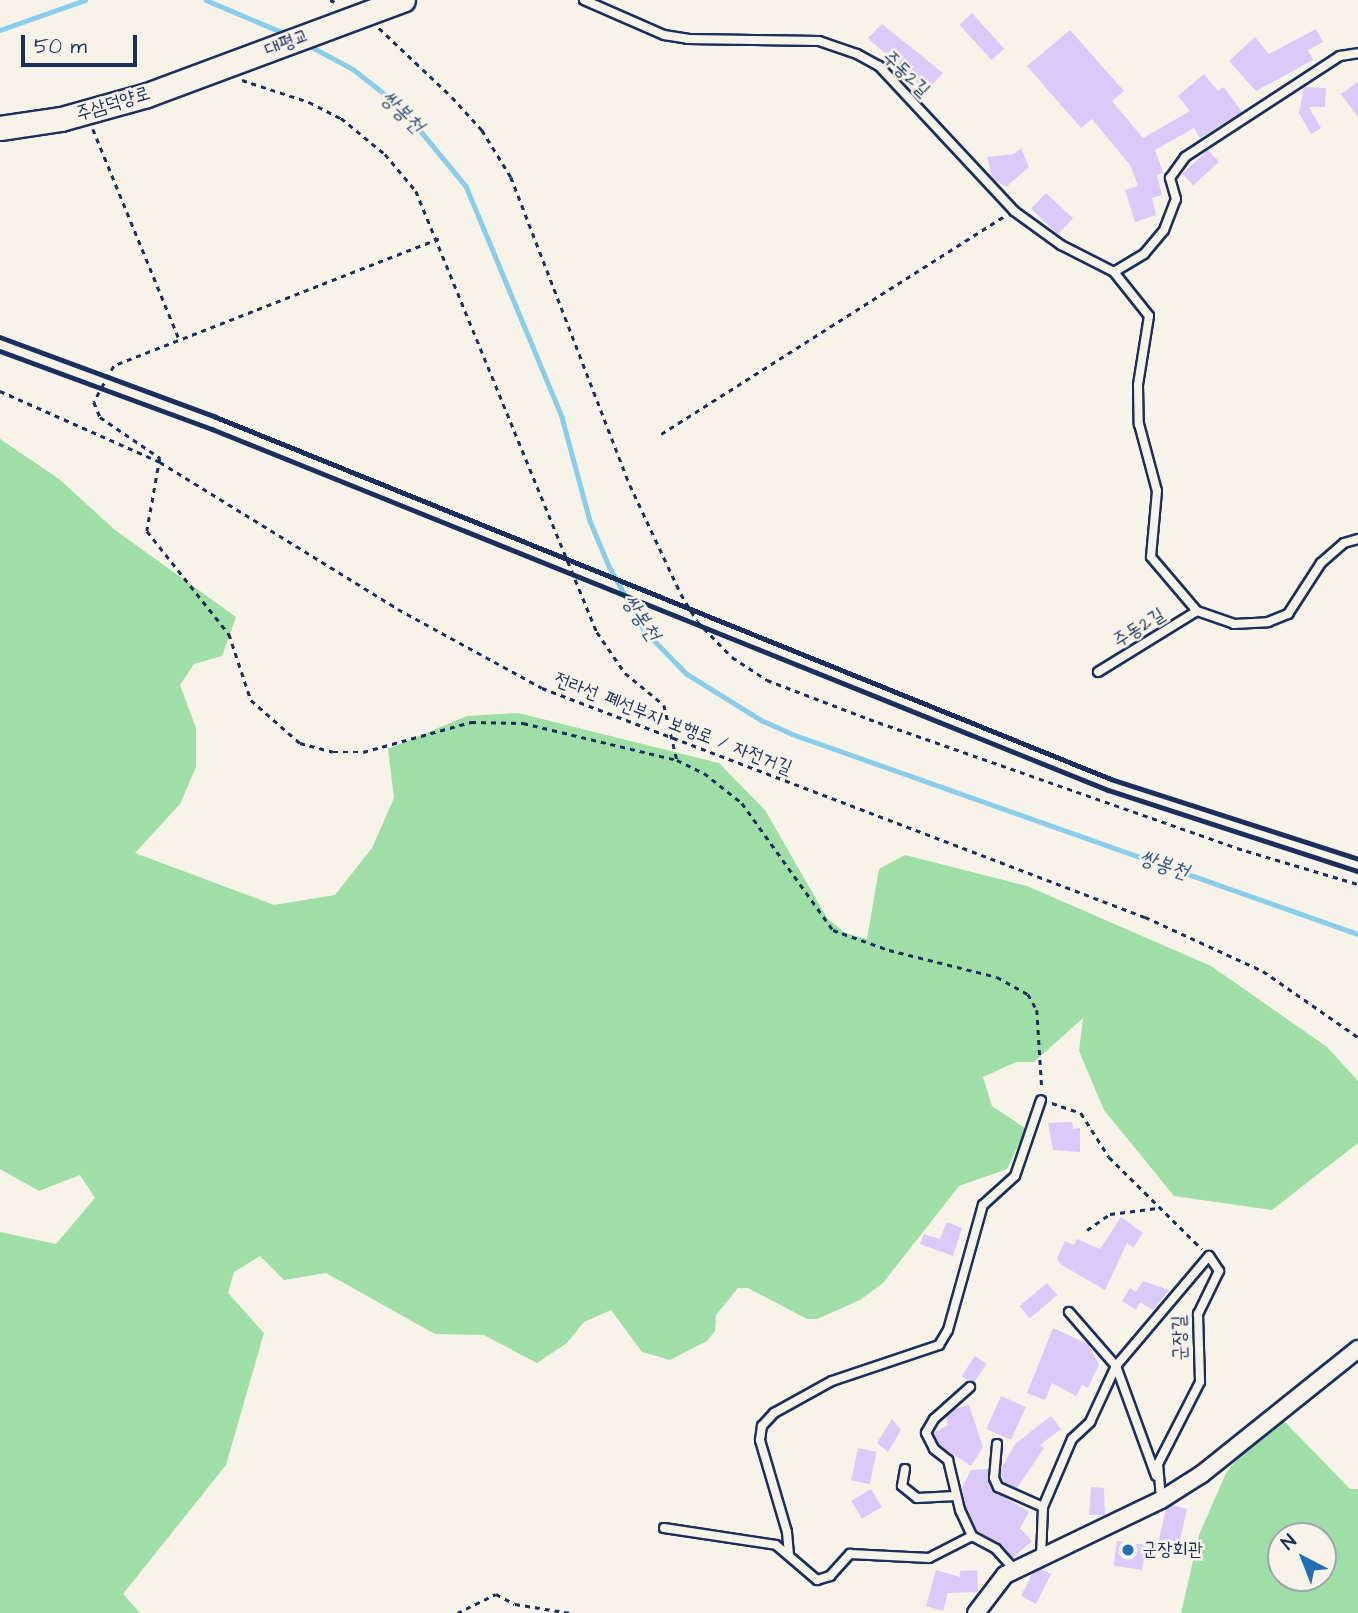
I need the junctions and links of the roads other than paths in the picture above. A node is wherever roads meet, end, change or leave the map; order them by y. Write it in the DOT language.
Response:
graph roads {
  1 [pos="403,0"];
  2 [pos="584,0"];
  3 [pos="1358,53"];
  4 [pos="216,70"];
  5 [pos="0,128"];
  6 [pos="1114,272"];
  7 [pos="1358,539"];
  8 [pos="1197,611"];
  9 [pos="1098,672"];
  10 [pos="1041,1100"];
  11 [pos="1069,1312"];
  12 [pos="1358,1349"];
  13 [pos="1116,1366"];
  14 [pos="970,1387"];
  15 [pos="997,1444"];
  16 [pos="905,1469"];
  17 [pos="1156,1476"];
  18 [pos="956,1496"];
  19 [pos="1161,1500"];
  20 [pos="1043,1507"];
  21 [pos="664,1528"];
  22 [pos="972,1536"];
  23 [pos="789,1555"];
  24 [pos="1041,1557"];
  25 [pos="1015,1570"];
  26 [pos="976,1613"];
  1 -- 4 [label="street, 대평교"];
  2 -- 6 [label="lane, 주동2길"];
  3 -- 6 [label="lane"];
  4 -- 5 [label="street, 주삼덕양로"];
  6 -- 8 [label="lane, 주동2길"];
  7 -- 8 [label="lane"];
  8 -- 9 [label="lane, 주동2길"];
  10 -- 23 [label="lane"];
  11 -- 13 [label="lane"];
  12 -- 19 [label="street"];
  13 -- 17 [label="lane"];
  13 -- 17 [label="lane, 군장길"];
  13 -- 20 [label="lane"];
  14 -- 18 [label="lane"];
  15 -- 20 [label="lane"];
  16 -- 18 [label="lane"];
  17 -- 19 [label="lane"];
  18 -- 22 [label="lane"];
  19 -- 24 [label="street"];
  20 -- 24 [label="lane"];
  21 -- 23 [label="lane"];
  22 -- 23 [label="lane"];
  22 -- 25 [label="lane"];
  24 -- 25 [label="street"];
  25 -- 26 [label="street"];
}
